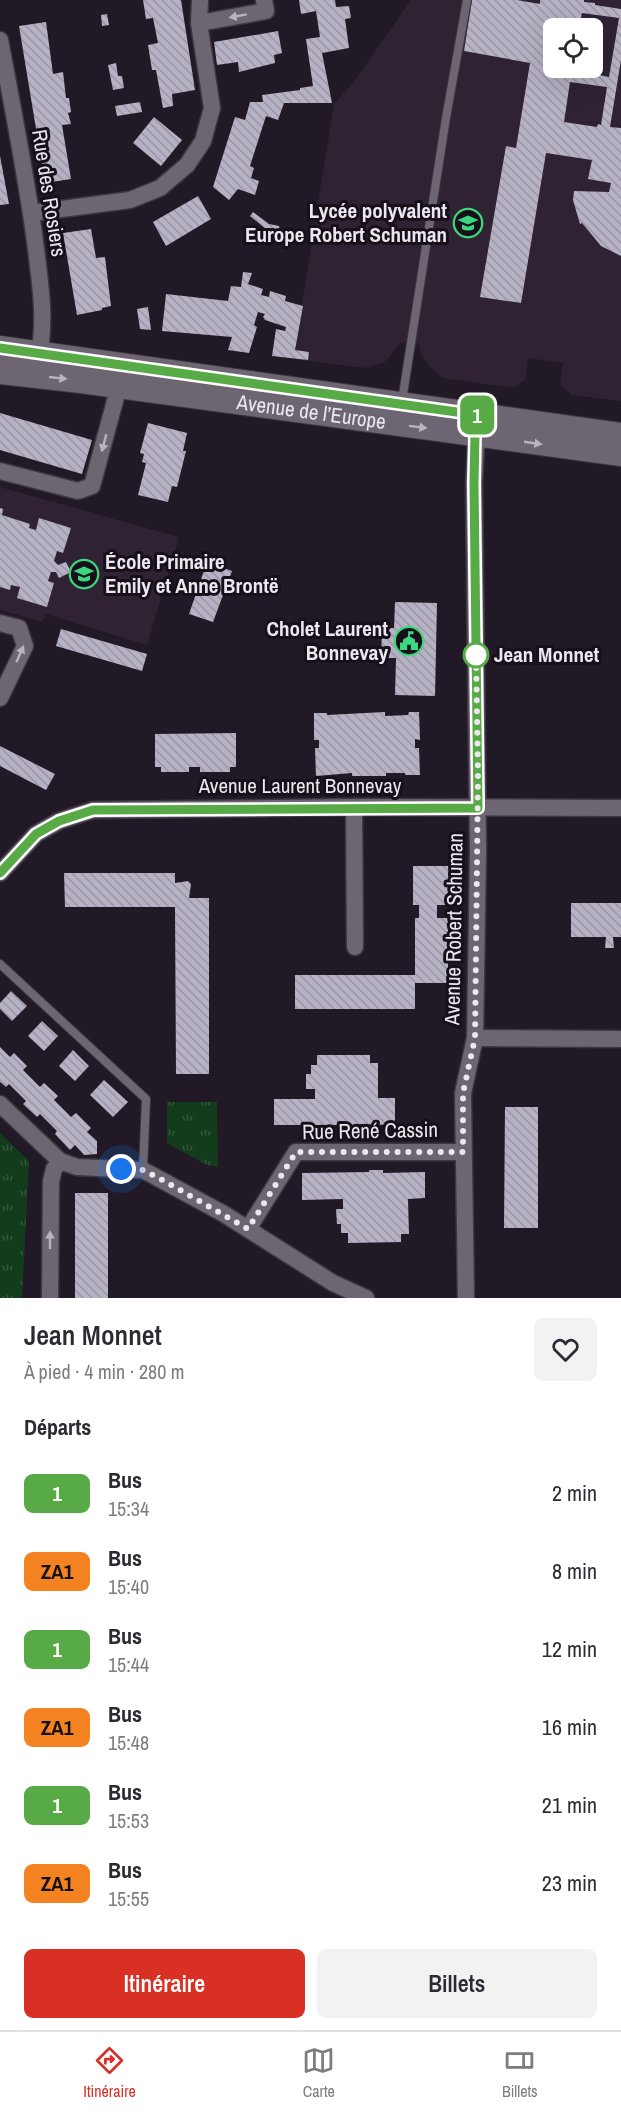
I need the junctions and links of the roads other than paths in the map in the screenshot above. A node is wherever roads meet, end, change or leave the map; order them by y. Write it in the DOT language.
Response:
graph roads {
  1 [pos="200,0"];
  2 [pos="264,0"];
  3 [pos="467,0"];
  4 [pos="199,23"];
  5 [pos="0,40"];
  6 [pos="31,213"];
  7 [pos="0,348"];
  8 [pos="39,354"];
  9 [pos="0,372"];
  10 [pos="119,386"];
  11 [pos="402,405"];
  12 [pos="477,424"];
  13 [pos="621,435"];
  14 [pos="621,454"];
  15 [pos="0,471"];
  16 [pos="0,622"];
  17 [pos="0,698"];
  18 [pos="354,807"];
  19 [pos="478,808"];
  20 [pos="621,808"];
  21 [pos="0,873"];
  22 [pos="355,947"];
  23 [pos="0,964"];
  24 [pos="475,1038"];
  25 [pos="621,1039"];
  26 [pos="0,1104"];
  27 [pos="463,1152"];
  28 [pos="60,1161"];
  29 [pos="143,1170"];
  30 [pos="248,1229"];
  31 [pos="50,1298"];
  32 [pos="366,1298"];
  33 [pos="466,1298"];
  1 -- 4 [label="street"];
  2 -- 4 [label="street, one-way"];
  3 -- 11 [label="lane"];
  4 -- 6 [label="street"];
  5 -- 6 [label="street, Rue des Rosiers"];
  6 -- 8 [label="street, Rue des Rosiers"];
  7 -- 8 [label="main road, Avenue de l’Europe"];
  8 -- 11 [label="main road, Avenue de l’Europe"];
  9 -- 10 [label="main road, Avenue de l’Europe, one-way"];
  10 -- 12 [label="main road, Avenue de l’Europe, one-way"];
  10 -- 15 [label="street, one-way"];
  11 -- 12 [label="main road, Avenue de l’Europe"];
  12 -- 13 [label="main road, Avenue de l’Europe"];
  12 -- 14 [label="main road, Avenue de l’Europe, one-way"];
  12 -- 19 [label="street, Avenue Robert Schuman"];
  17 -- 16 [label="street, one-way"];
  18 -- 19 [label="street, Avenue Laurent Bonnevay"];
  18 -- 21 [label="street, Avenue Laurent Bonnevay"];
  18 -- 22 [label="street"];
  19 -- 20 [label="street, Avenue Laurent Bonnevay"];
  19 -- 24 [label="street, Avenue Robert Schuman"];
  23 -- 29 [label="lane"];
  24 -- 25 [label="street"];
  24 -- 27 [label="street, Avenue Robert Schuman"];
  26 -- 28 [label="street"];
  27 -- 30 [label="street, Rue René Cassin"];
  27 -- 33 [label="street, Avenue Robert Schuman"];
  28 -- 29 [label="street"];
  31 -- 28 [label="street, one-way"];
  29 -- 30 [label="street"];
  30 -- 32 [label="street"];
}
